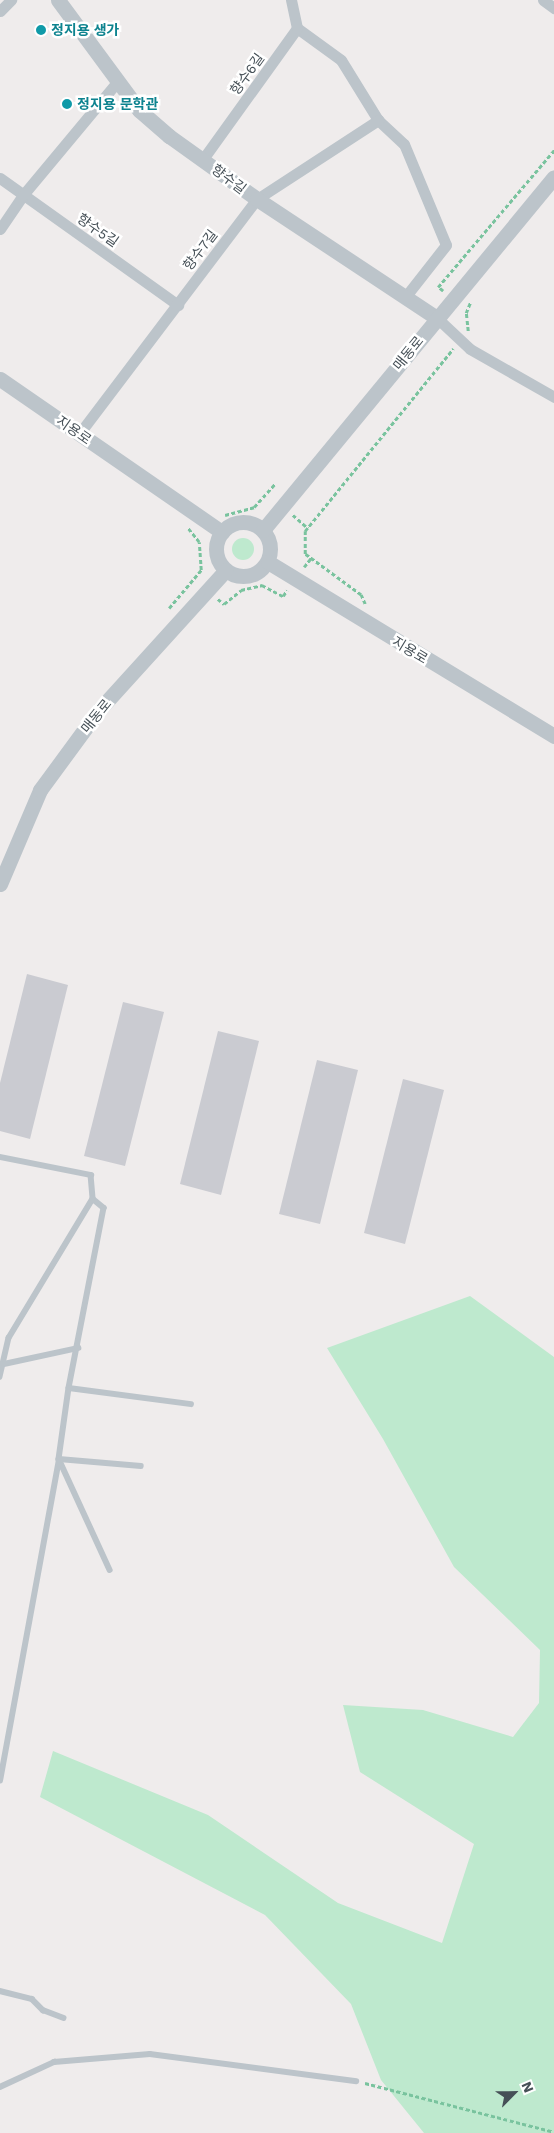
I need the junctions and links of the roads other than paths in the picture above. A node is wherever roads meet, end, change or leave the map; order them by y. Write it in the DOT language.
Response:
graph roads {
  1 [pos="10,0"];
  2 [pos="58,0"];
  3 [pos="291,0"];
  4 [pos="543,0"];
  5 [pos="554,8"];
  6 [pos="0,11"];
  7 [pos="297,28"];
  8 [pos="117,82"];
  9 [pos="378,120"];
  10 [pos="203,159"];
  11 [pos="554,177"];
  12 [pos="0,178"];
  13 [pos="23,195"];
  14 [pos="257,199"];
  15 [pos="0,228"];
  16 [pos="406,296"];
  17 [pos="178,305"];
  18 [pos="437,318"];
  19 [pos="0,379"];
  20 [pos="554,397"];
  21 [pos="79,434"];
  22 [pos="263,530"];
  23 [pos="222,532"];
  24 [pos="268,562"];
  25 [pos="226,570"];
  26 [pos="554,736"];
  27 [pos="0,884"];
  28 [pos="0,1157"];
  29 [pos="93,1199"];
  30 [pos="78,1348"];
  31 [pos="4,1364"];
  32 [pos="0,1377"];
  33 [pos="69,1388"];
  34 [pos="191,1404"];
  35 [pos="59,1459"];
  36 [pos="141,1466"];
  37 [pos="110,1570"];
  38 [pos="0,1781"];
  39 [pos="0,1991"];
  40 [pos="64,2018"];
  41 [pos="356,2081"];
  42 [pos="0,2087"];
  1 -- 6 [label="street"];
  2 -- 8 [label="street, 향수길"];
  3 -- 7 [label="street"];
  4 -- 5 [label="street"];
  7 -- 9 [label="street"];
  7 -- 10 [label="street, 향수6길"];
  8 -- 10 [label="street, 향수길"];
  8 -- 13 [label="street"];
  9 -- 14 [label="street, 향수7길"];
  9 -- 16 [label="street"];
  10 -- 14 [label="street, 향수길"];
  11 -- 18 [label="street, 매동로"];
  12 -- 13 [label="street, 향수5길"];
  13 -- 15 [label="street"];
  13 -- 17 [label="street, 향수5길"];
  14 -- 16 [label="street, 향수길"];
  14 -- 17 [label="street, 향수7길"];
  16 -- 18 [label="street, 향수길"];
  17 -- 21 [label="street, 향수7길"];
  18 -- 20 [label="street"];
  18 -- 22 [label="street, 매동로"];
  19 -- 21 [label="street, 지용로"];
  21 -- 23 [label="street, 지용로"];
  22 -- 23 [label="street"];
  22 -- 24 [label="street"];
  23 -- 25 [label="street"];
  24 -- 25 [label="street"];
  24 -- 26 [label="street, 지용로"];
  25 -- 27 [label="street, 매동로"];
  28 -- 29 [label="lane"];
  29 -- 30 [label="lane"];
  29 -- 31 [label="lane"];
  30 -- 31 [label="lane"];
  30 -- 33 [label="lane"];
  31 -- 32 [label="lane"];
  33 -- 34 [label="lane"];
  33 -- 35 [label="lane"];
  35 -- 36 [label="lane"];
  35 -- 37 [label="lane"];
  35 -- 38 [label="lane"];
  39 -- 40 [label="lane"];
  41 -- 42 [label="lane"];
}
